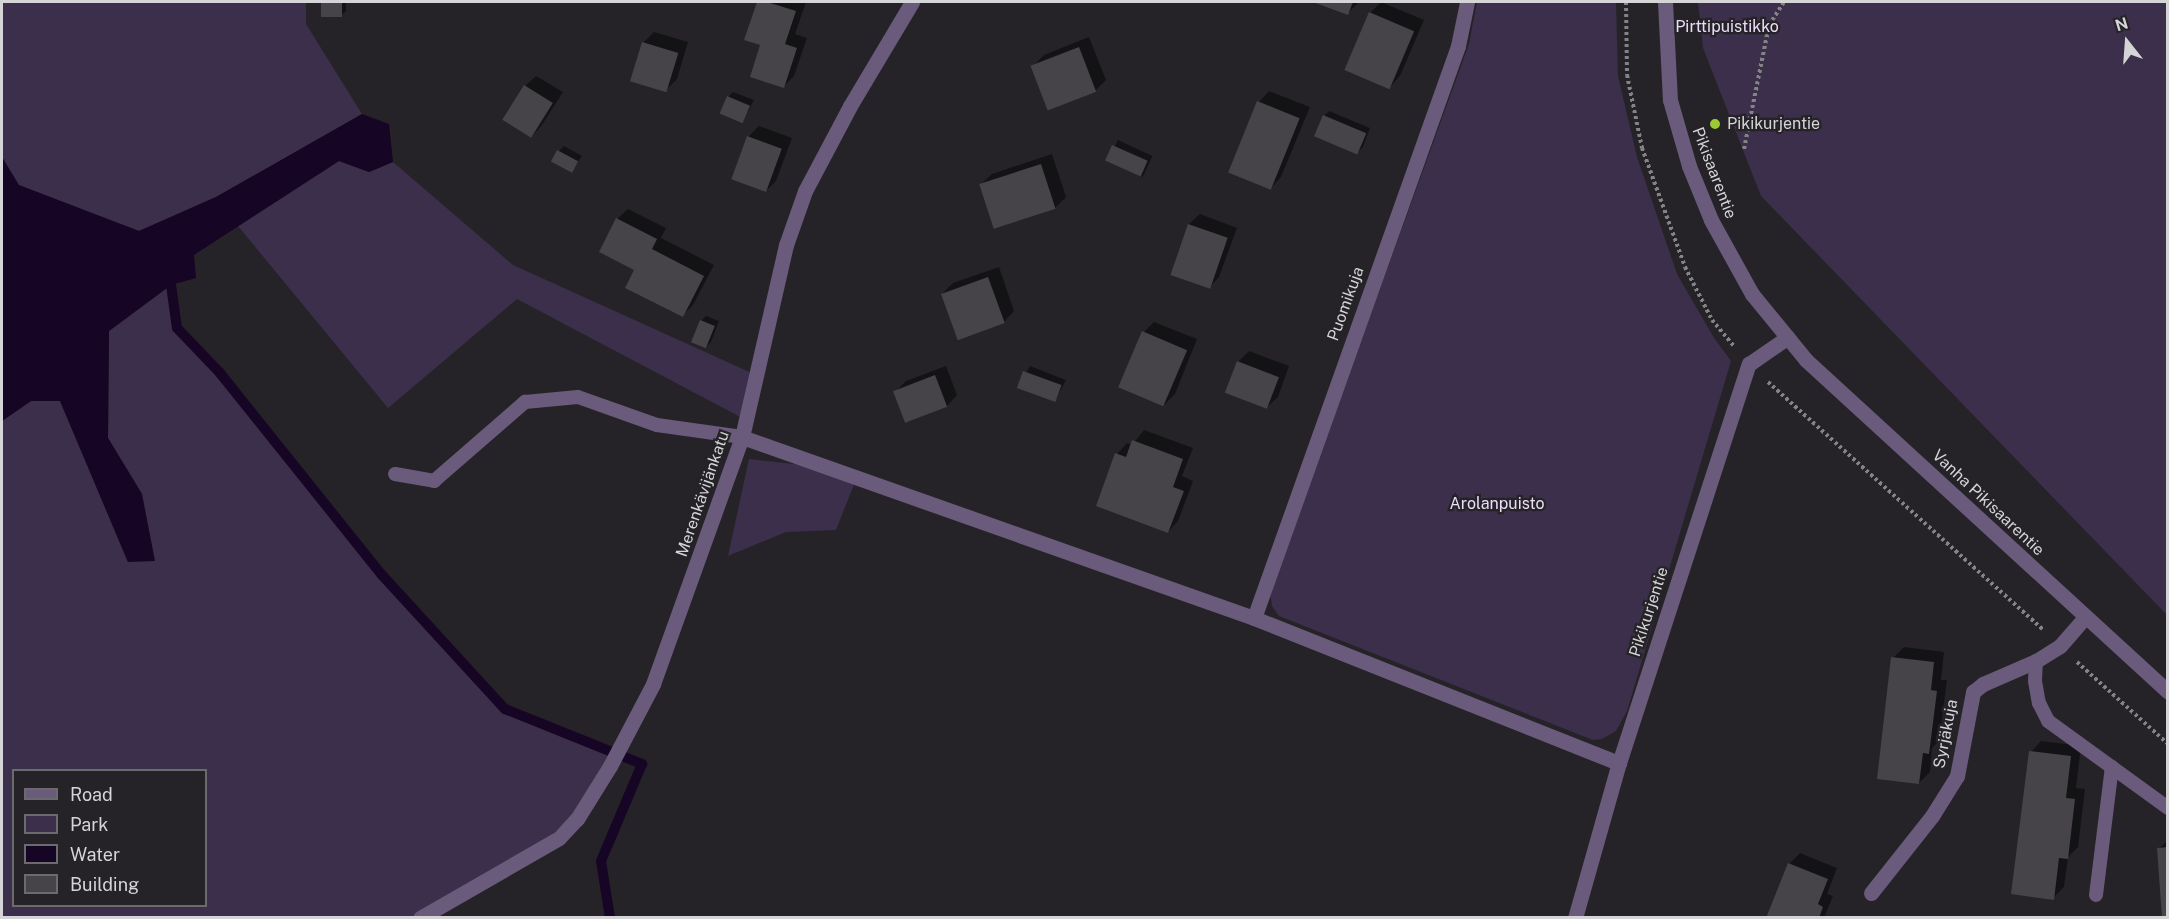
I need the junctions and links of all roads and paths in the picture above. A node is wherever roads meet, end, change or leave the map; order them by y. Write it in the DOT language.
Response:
graph roads {
  1 [pos="912,2"];
  2 [pos="1467,2"];
  3 [pos="1665,2"];
  4 [pos="1784,2"];
  5 [pos="1744,149"];
  6 [pos="1788,337"];
  7 [pos="742,437"];
  8 [pos="395,474"];
  9 [pos="2085,617"];
  10 [pos="1254,618"];
  11 [pos="2036,661"];
  12 [pos="2168,692"];
  13 [pos="1619,763"];
  14 [pos="2112,767"];
  15 [pos="2168,808"];
  16 [pos="1871,893"];
  17 [pos="2096,895"];
  18 [pos="420,918"];
  19 [pos="1575,918"];
  1 -- 7 [label="street, Merenkävijänkatu"];
  2 -- 10 [label="street, Puomikuja"];
  3 -- 6 [label="street, Pikisaarentie"];
  4 -- 5 [label="path"];
  6 -- 9 [label="street, Vanha Pikisaarentie"];
  6 -- 13 [label="street, Pikikurjentie"];
  7 -- 8 [label="lane"];
  7 -- 10 [label="street"];
  7 -- 18 [label="street, Merenkävijänkatu"];
  9 -- 11 [label="street, Syrjäkuja"];
  9 -- 12 [label="street, Vanha Pikisaarentie"];
  10 -- 13 [label="street"];
  11 -- 14 [label="lane"];
  11 -- 16 [label="street, Syrjäkuja"];
  13 -- 19 [label="street, Pikikurjentie"];
  14 -- 15 [label="lane"];
  14 -- 17 [label="lane"];
}
